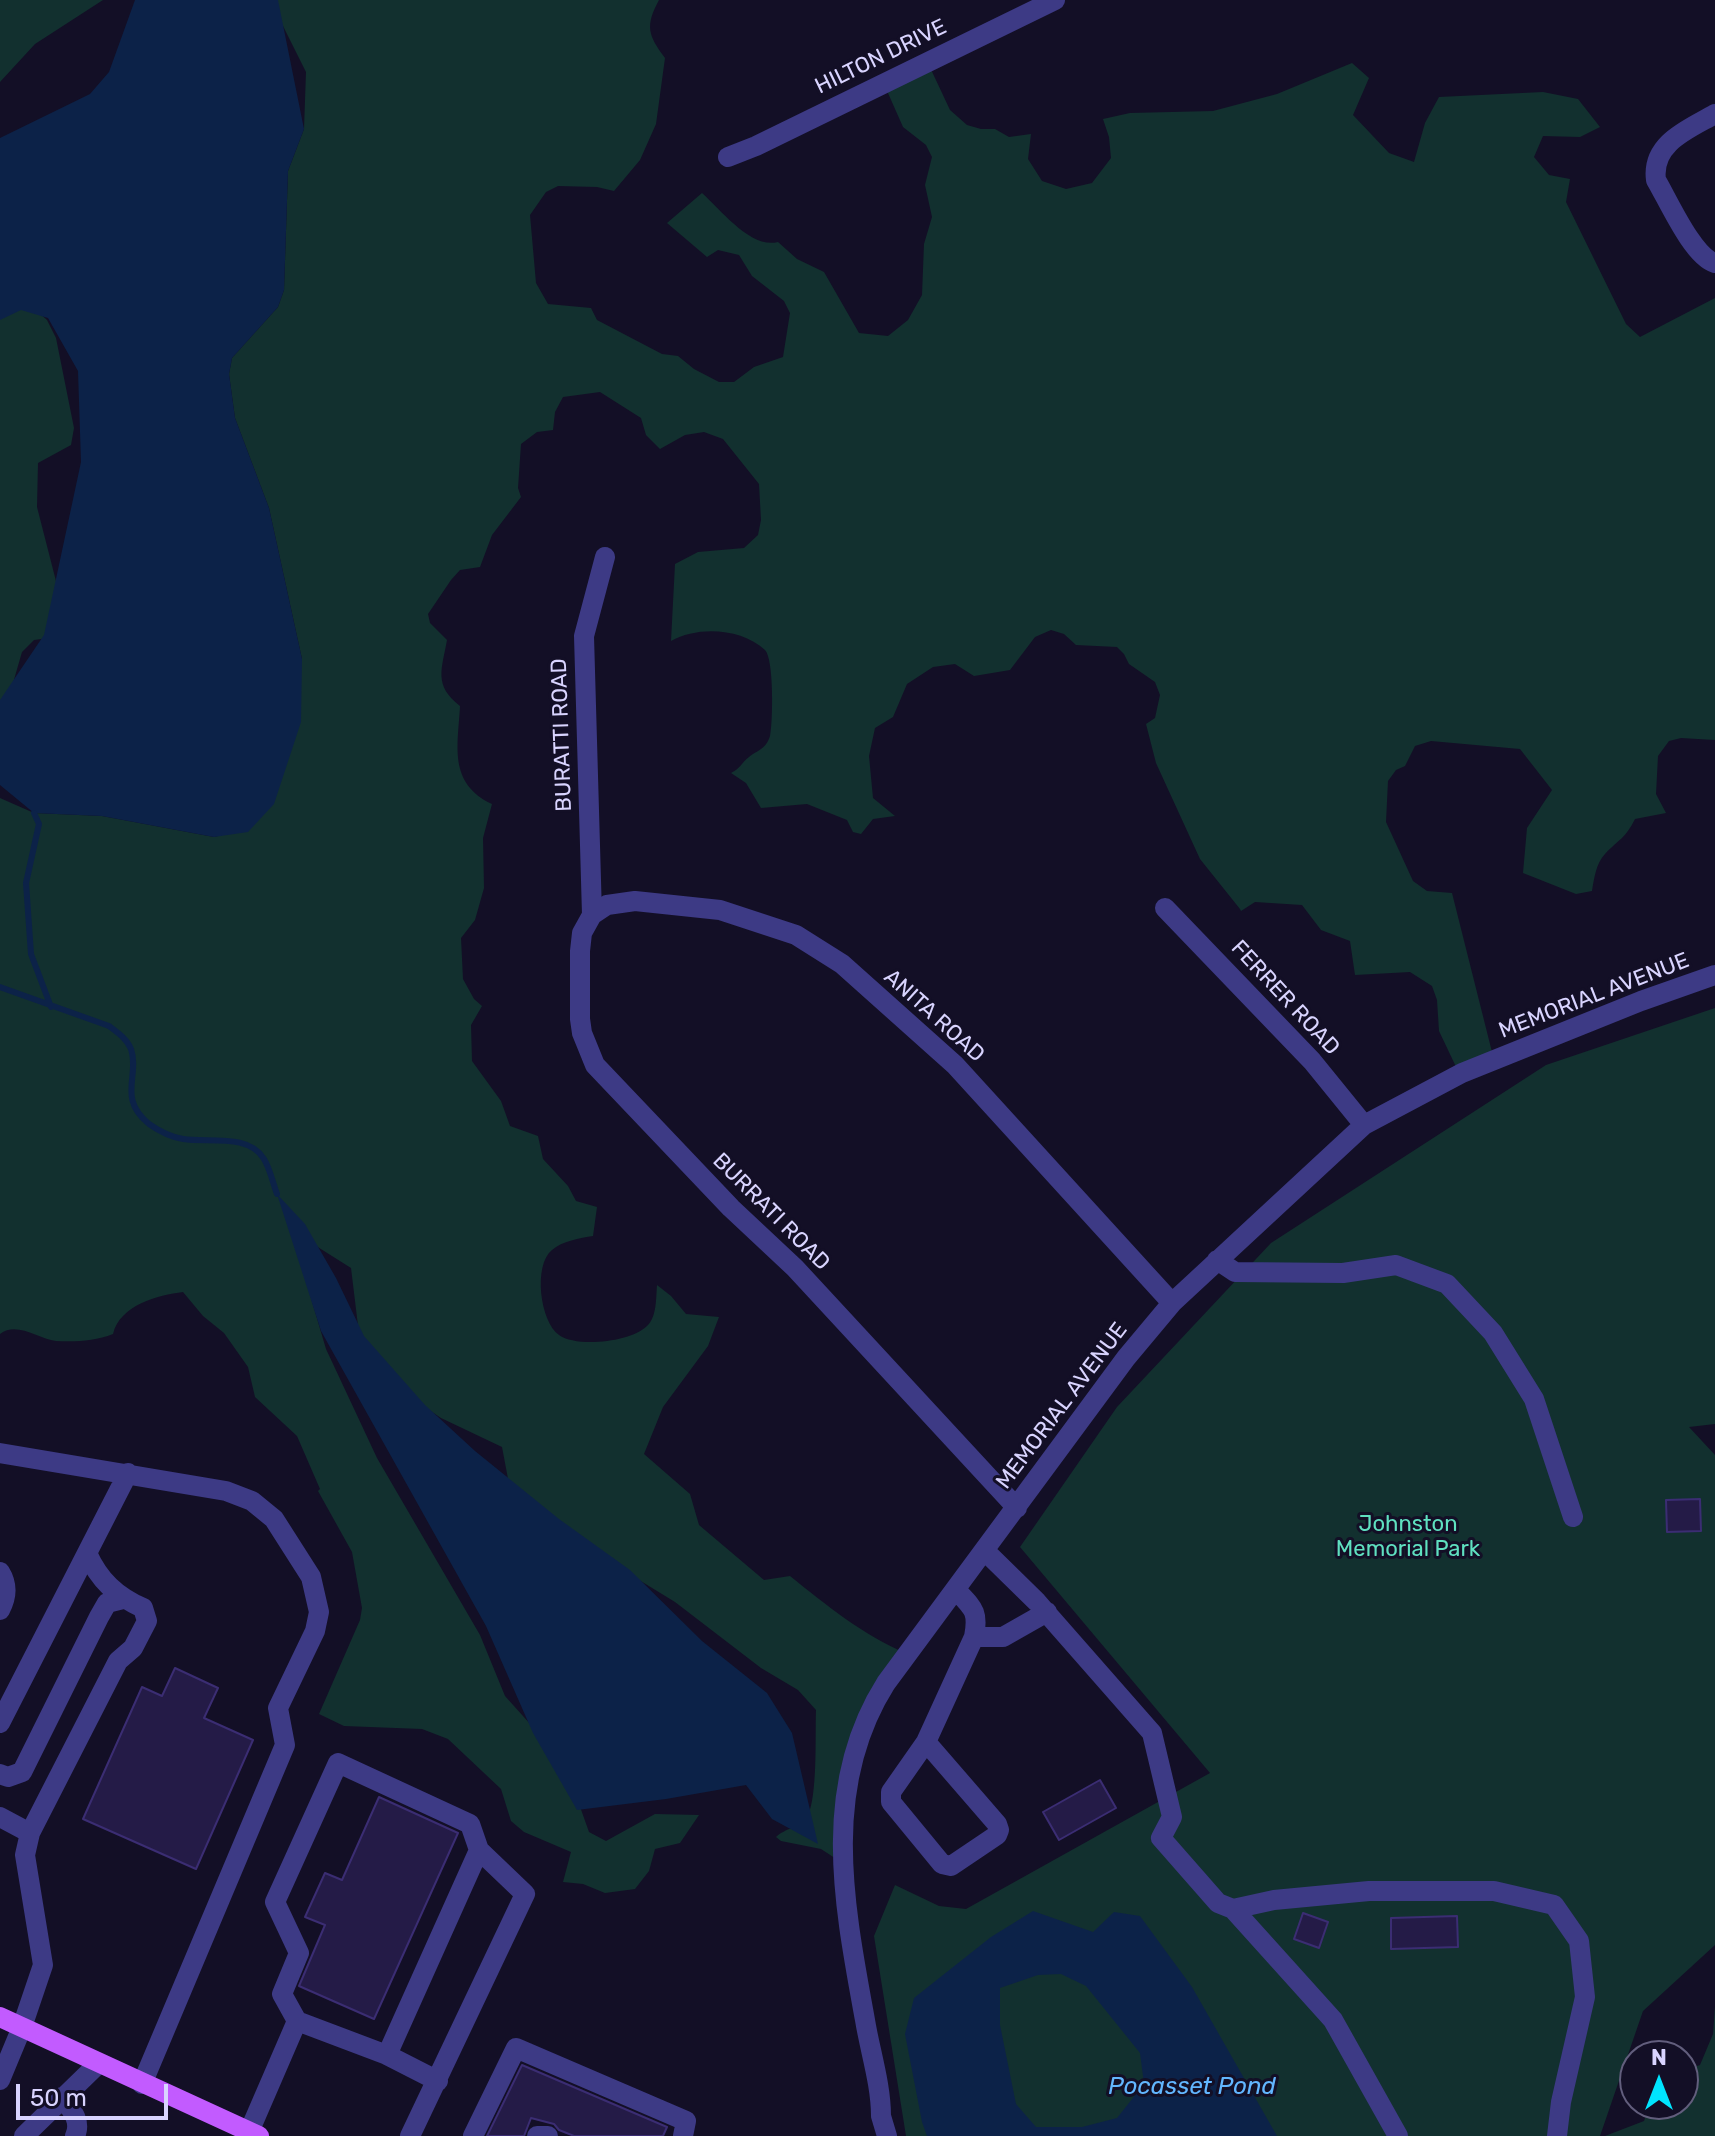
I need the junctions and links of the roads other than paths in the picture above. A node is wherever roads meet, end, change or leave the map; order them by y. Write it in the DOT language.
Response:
graph roads {
  1 [pos="1055,0"];
  2 [pos="1715,114"];
  3 [pos="728,157"];
  4 [pos="1715,263"];
  5 [pos="605,557"];
  6 [pos="1165,908"];
  7 [pos="592,915"];
  8 [pos="1715,975"];
  9 [pos="1364,1125"];
  10 [pos="1217,1260"];
  11 [pos="1172,1303"];
  12 [pos="0,1453"];
  13 [pos="128,1473"];
  14 [pos="1017,1508"];
  15 [pos="1573,1517"];
  16 [pos="985,1551"];
  17 [pos="87,1553"];
  18 [pos="0,1572"];
  19 [pos="956,1590"];
  20 [pos="123,1599"];
  21 [pos="0,1610"];
  22 [pos="1047,1612"];
  23 [pos="974,1637"];
  24 [pos="0,1723"];
  25 [pos="926,1742"];
  26 [pos="0,1774"];
  27 [pos="0,1817"];
  28 [pos="30,1833"];
  29 [pos="479,1850"];
  30 [pos="1233,1909"];
  31 [pos="0,2017"];
  32 [pos="297,2021"];
  33 [pos="22,2027"];
  34 [pos="387,2055"];
  35 [pos="98,2064"];
  36 [pos="0,2080"];
  37 [pos="438,2081"];
  38 [pos="142,2084"];
  39 [pos="62,2097"];
  40 [pos="26,2132"];
  41 [pos="254,2134"];
  42 [pos="75,2136"];
  43 [pos="410,2136"];
  44 [pos="473,2136"];
  45 [pos="537,2136"];
  46 [pos="548,2136"];
  47 [pos="683,2136"];
  48 [pos="887,2136"];
  49 [pos="1398,2136"];
  50 [pos="1557,2136"];
  1 -- 3 [label="street, HILTON DRIVE"];
  2 -- 4 [label="street"];
  5 -- 7 [label="street, BURATTI ROAD"];
  6 -- 9 [label="street, FERRER ROAD"];
  7 -- 11 [label="street, ANITA ROAD"];
  7 -- 14 [label="street, BURRATI ROAD"];
  8 -- 9 [label="street, MEMORIAL AVENUE"];
  9 -- 10 [label="street, MEMORIAL AVENUE"];
  10 -- 11 [label="street, MEMORIAL AVENUE"];
  10 -- 15 [label="street"];
  11 -- 14 [label="street, MEMORIAL AVENUE"];
  12 -- 13 [label="street"];
  13 -- 17 [label="street"];
  13 -- 38 [label="street"];
  14 -- 16 [label="street, MEMORIAL AVENUE"];
  16 -- 19 [label="street, MEMORIAL AVENUE"];
  16 -- 22 [label="street"];
  17 -- 20 [label="street"];
  17 -- 24 [label="street"];
  18 -- 21 [label="street"];
  19 -- 23 [label="street"];
  19 -- 48 [label="street, MEMORIAL AVENUE"];
  20 -- 26 [label="street"];
  20 -- 28 [label="street"];
  22 -- 23 [label="street"];
  22 -- 30 [label="street"];
  23 -- 25 [label="street"];
  25 -- 25 [label="street"];
  27 -- 28 [label="street"];
  28 -- 33 [label="street"];
  29 -- 32 [label="street"];
  29 -- 34 [label="street"];
  29 -- 37 [label="street"];
  30 -- 49 [label="street"];
  30 -- 50 [label="street"];
  31 -- 33 [label="main road"];
  32 -- 34 [label="street"];
  32 -- 41 [label="street"];
  33 -- 35 [label="main road"];
  33 -- 36 [label="street"];
  34 -- 37 [label="street"];
  35 -- 38 [label="main road"];
  35 -- 39 [label="street"];
  37 -- 43 [label="street"];
  38 -- 41 [label="main road"];
  39 -- 40 [label="street"];
  39 -- 42 [label="street"];
  44 -- 47 [label="street"];
  45 -- 46 [label="street"];
}
